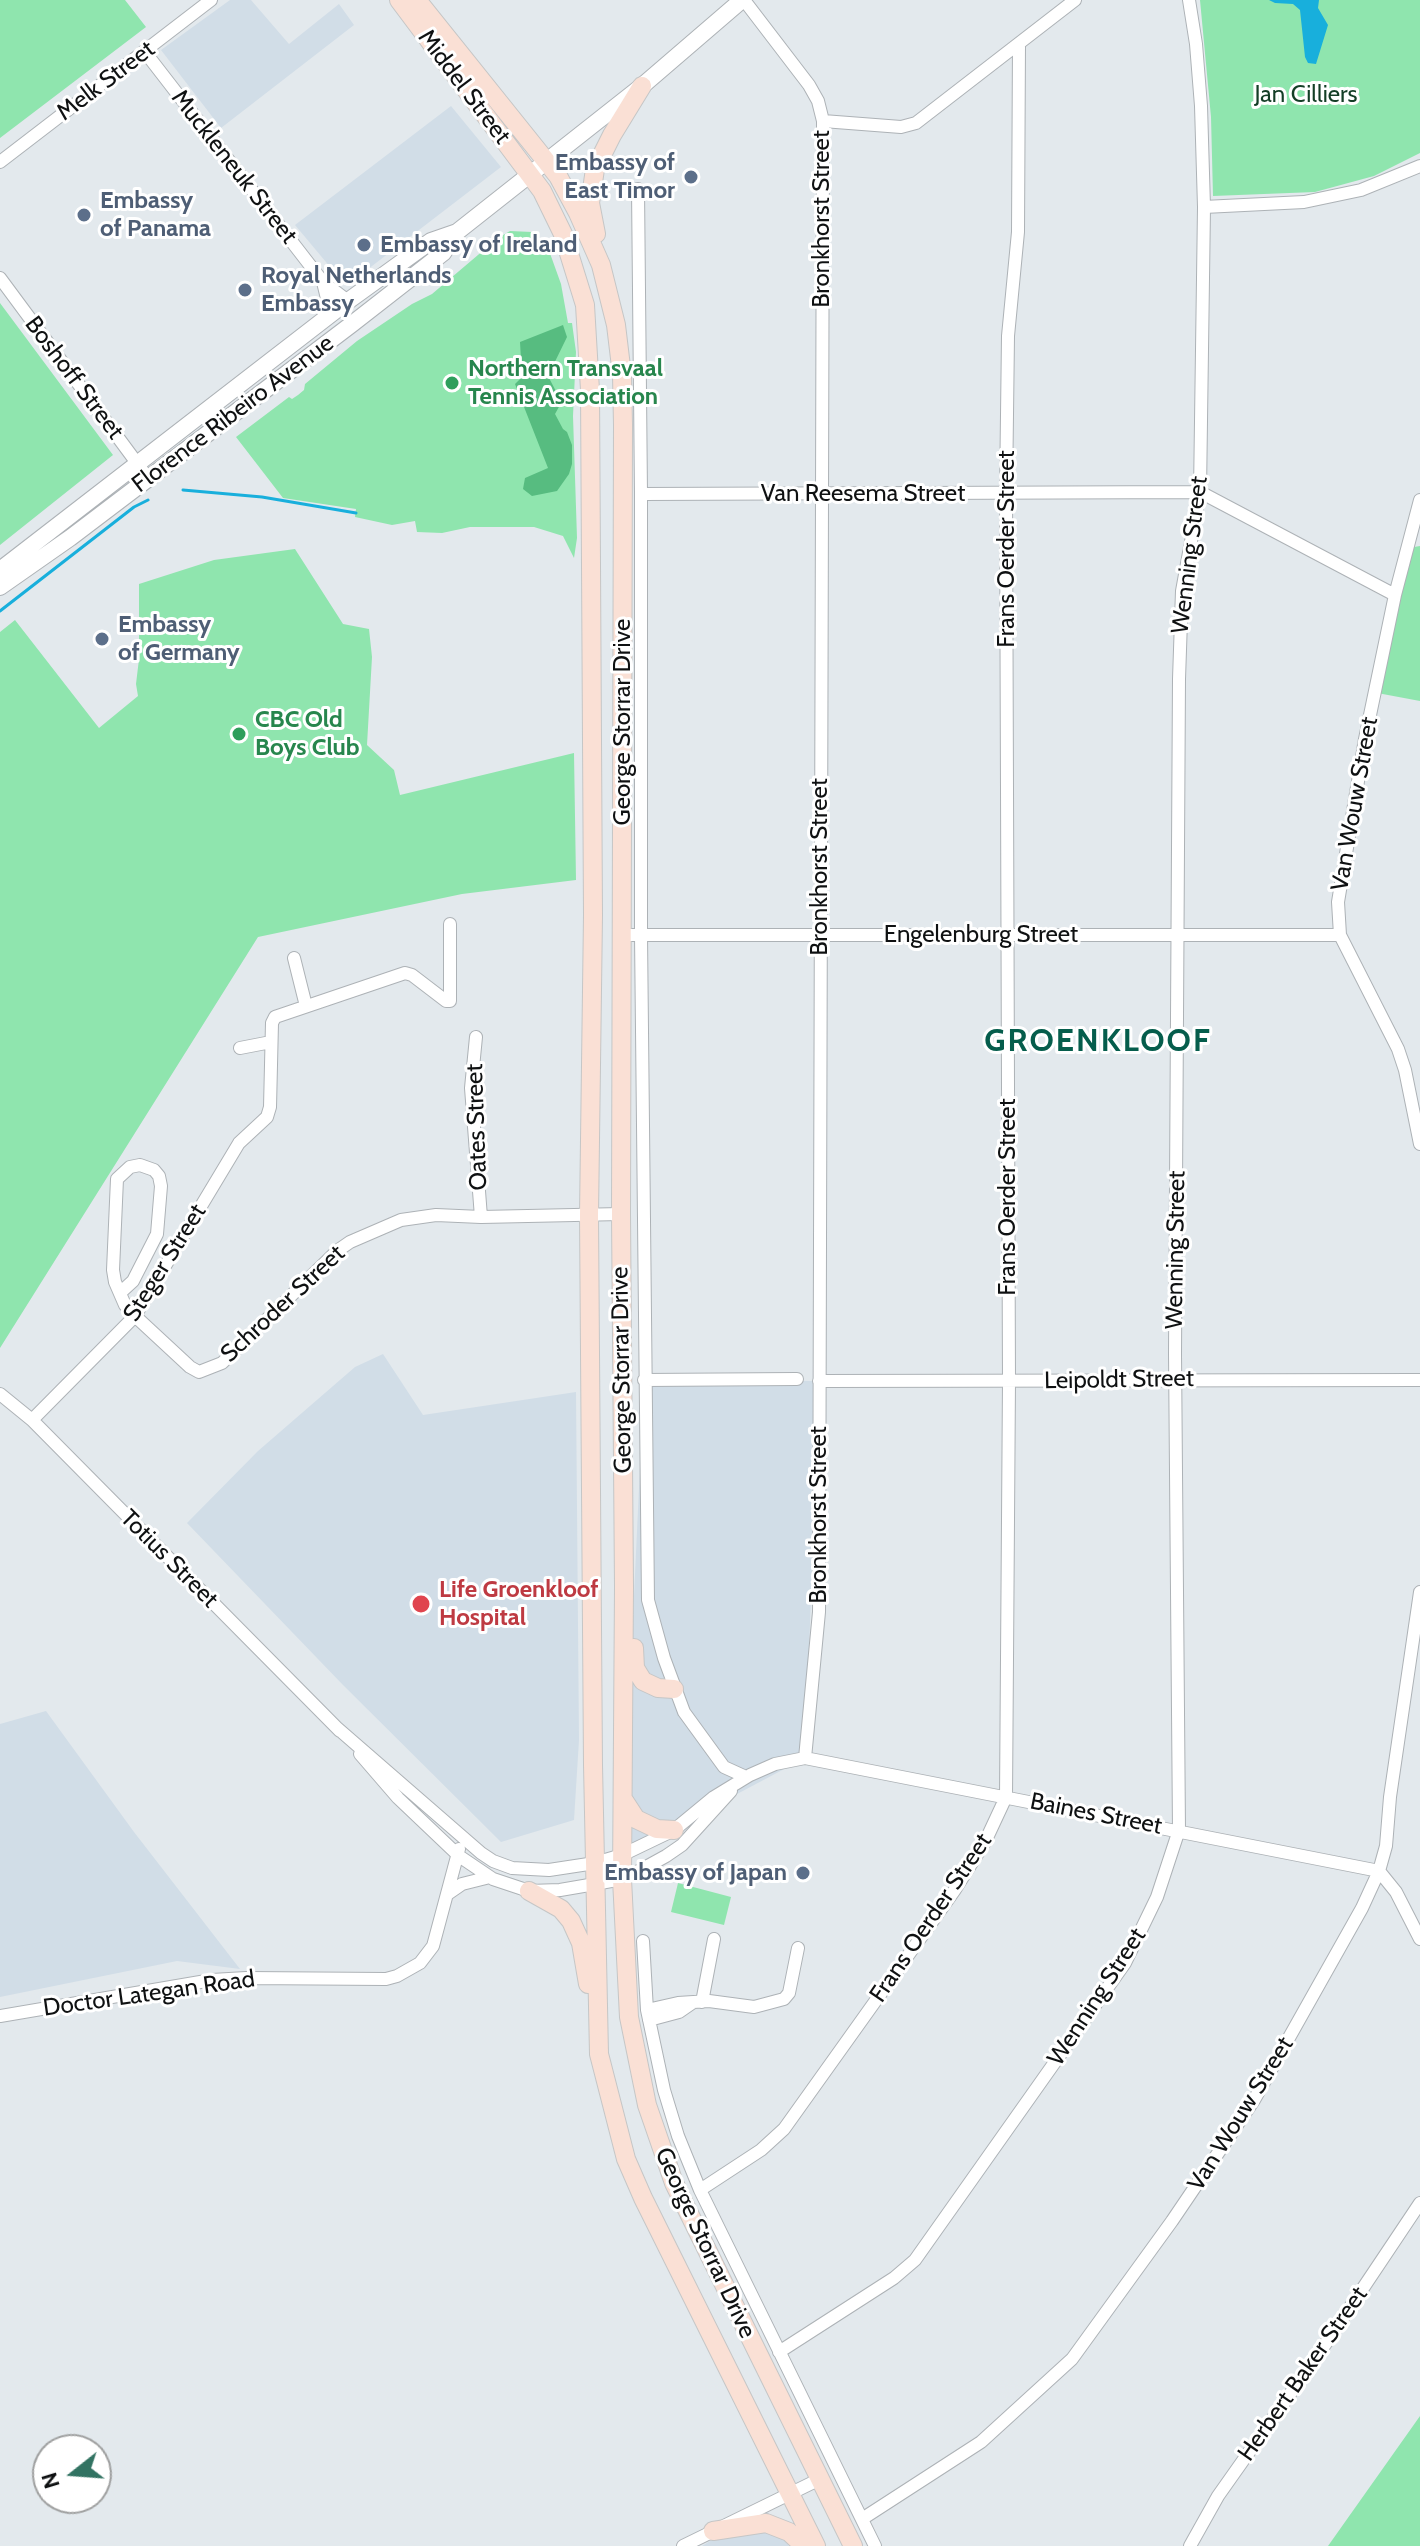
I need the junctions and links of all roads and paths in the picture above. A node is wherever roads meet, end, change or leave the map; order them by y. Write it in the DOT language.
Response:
graph roads {
  1 [pos="211,0"];
  2 [pos="399,0"];
  3 [pos="417,0"];
  4 [pos="743,0"];
  5 [pos="1075,0"];
  6 [pos="1189,0"];
  7 [pos="1019,44"];
  8 [pos="145,52"];
  9 [pos="642,86"];
  10 [pos="823,121"];
  11 [pos="547,161"];
  12 [pos="0,162"];
  13 [pos="1420,166"];
  14 [pos="530,173"];
  15 [pos="638,189"];
  16 [pos="1204,207"];
  17 [pos="457,232"];
  18 [pos="601,265"];
  19 [pos="0,278"];
  20 [pos="323,282"];
  21 [pos="348,301"];
  22 [pos="331,315"];
  23 [pos="267,389"];
  24 [pos="224,399"];
  25 [pos="143,471"];
  26 [pos="1200,492"];
  27 [pos="1006,493"];
  28 [pos="641,494"];
  29 [pos="821,494"];
  30 [pos="1420,500"];
  31 [pos="1415,546"];
  32 [pos="0,570"];
  33 [pos="0,587"];
  34 [pos="1395,595"];
  35 [pos="623,729"];
  36 [pos="591,753"];
  37 [pos="623,772"];
  38 [pos="593,915"];
  39 [pos="450,924"];
  40 [pos="632,935"];
  41 [pos="1007,935"];
  42 [pos="1179,935"];
  43 [pos="1340,935"];
  44 [pos="820,936"];
  45 [pos="294,958"];
  46 [pos="306,1006"];
  47 [pos="476,1037"];
  48 [pos="271,1042"];
  49 [pos="240,1048"];
  50 [pos="591,1056"];
  51 [pos="1420,1144"];
  52 [pos="621,1214"];
  53 [pos="589,1215"];
  54 [pos="481,1217"];
  55 [pos="121,1292"];
  56 [pos="135,1316"];
  57 [pos="797,1379"];
  58 [pos="644,1380"];
  59 [pos="1176,1380"];
  60 [pos="1420,1380"];
  61 [pos="819,1381"];
  62 [pos="1009,1381"];
  63 [pos="0,1394"];
  64 [pos="32,1420"];
  65 [pos="624,1587"];
  66 [pos="1420,1592"];
  67 [pos="674,1689"];
  68 [pos="336,1727"];
  69 [pos="805,1758"];
  70 [pos="742,1780"];
  71 [pos="1006,1797"];
  72 [pos="623,1799"];
  73 [pos="674,1830"];
  74 [pos="1179,1830"];
  75 [pos="460,1835"];
  76 [pos="481,1853"];
  77 [pos="622,1855"];
  78 [pos="459,1856"];
  79 [pos="595,1863"];
  80 [pos="1379,1871"];
  81 [pos="490,1877"];
  82 [pos="622,1879"];
  83 [pos="595,1884"];
  84 [pos="529,1891"];
  85 [pos="449,1893"];
  86 [pos="714,1939"];
  87 [pos="1420,1939"];
  88 [pos="643,1941"];
  89 [pos="798,1948"];
  90 [pos="697,2003"];
  91 [pos="648,2015"];
  92 [pos="0,2016"];
  93 [pos="599,2054"];
  94 [pos="700,2190"];
  95 [pos="1420,2203"];
  96 [pos="779,2352"];
  97 [pos="820,2479"];
  98 [pos="790,2493"];
  99 [pos="862,2519"];
  100 [pos="713,2531"];
  101 [pos="683,2546"];
  102 [pos="804,2546"];
  103 [pos="816,2546"];
  104 [pos="853,2546"];
  105 [pos="875,2546"];
  106 [pos="1190,2546"];
  1 -- 8 [label="street, Melk Street"];
  2 -- 14 [label="main road, Middel Street"];
  3 -- 11 [label="main road, Middel Street"];
  4 -- 9 [label="main road, Florence Ribeiro Avenue"];
  4 -- 10 [label="street, Bronkhorst Street"];
  5 -- 7 [label="street"];
  6 -- 16 [label="street, Wenning Street"];
  7 -- 10 [label="street"];
  7 -- 27 [label="street, Frans Oerder Street"];
  8 -- 12 [label="street, Melk Street"];
  8 -- 20 [label="street, Muckleneuk Street"];
  9 -- 11 [label="main road, Florence Ribeiro Avenue"];
  9 -- 18 [label="main road"];
  10 -- 29 [label="street, Bronkhorst Street"];
  11 -- 14 [label="main road, Florence Ribeiro Avenue"];
  11 -- 18 [label="main road, George Storrar Drive"];
  13 -- 16 [label="street"];
  14 -- 17 [label="main road, Florence Ribeiro Avenue"];
  14 -- 36 [label="main road, George Storrar Drive"];
  15 -- 28 [label="street, George Storrar Drive"];
  16 -- 26 [label="street, Wenning Street"];
  17 -- 21 [label="main road, Florence Ribeiro Avenue"];
  17 -- 23 [label="main road, Florence Ribeiro Avenue"];
  18 -- 35 [label="main road, George Storrar Drive"];
  19 -- 25 [label="street, Boshoff Street"];
  20 -- 21 [label="street, Muckleneuk Street"];
  20 -- 22 [label="street, Muckleneuk Street"];
  21 -- 22 [label="main road, Florence Ribeiro Avenue"];
  22 -- 24 [label="main road, Florence Ribeiro Avenue"];
  23 -- 24 [label="main road"];
  23 -- 25 [label="main road, Florence Ribeiro Avenue"];
  24 -- 25 [label="main road, Florence Ribeiro Avenue"];
  25 -- 32 [label="main road, Florence Ribeiro Avenue"];
  25 -- 33 [label="main road, Florence Ribeiro Avenue"];
  26 -- 27 [label="street, Van Reesema Street"];
  26 -- 34 [label="street, Van Reesema Street"];
  26 -- 42 [label="street, Wenning Street"];
  27 -- 29 [label="street, Van Reesema Street"];
  27 -- 41 [label="street, Frans Oerder Street"];
  28 -- 29 [label="street, Van Reesema Street"];
  28 -- 40 [label="street, George Storrar Drive"];
  29 -- 44 [label="street, Bronkhorst Street"];
  30 -- 31 [label="street, Van Wouw Street"];
  31 -- 34 [label="street, Van Wouw Street"];
  34 -- 43 [label="street, Van Wouw Street"];
  35 -- 36 [label="main road"];
  35 -- 37 [label="main road, George Storrar Drive"];
  36 -- 37 [label="main road"];
  36 -- 38 [label="main road, George Storrar Drive"];
  37 -- 40 [label="main road, George Storrar Drive"];
  38 -- 40 [label="main road"];
  38 -- 50 [label="main road, George Storrar Drive"];
  39 -- 46 [label="street"];
  40 -- 44 [label="street, Engelenburg Street"];
  40 -- 50 [label="main road"];
  40 -- 52 [label="main road, George Storrar Drive"];
  40 -- 58 [label="street, George Storrar Drive"];
  41 -- 42 [label="street, Engelenburg Street"];
  41 -- 44 [label="street, Engelenburg Street"];
  41 -- 62 [label="street, Frans Oerder Street"];
  42 -- 43 [label="street, Engelenburg Street"];
  42 -- 59 [label="street, Wenning Street"];
  43 -- 51 [label="street, Van Wouw Street"];
  44 -- 61 [label="street, Bronkhorst Street"];
  45 -- 46 [label="street"];
  46 -- 48 [label="street"];
  47 -- 54 [label="street, Oates Street"];
  48 -- 49 [label="street"];
  48 -- 56 [label="street, Steger Street"];
  50 -- 53 [label="main road, George Storrar Drive"];
  52 -- 53 [label="street, Schroder Street"];
  52 -- 65 [label="main road, George Storrar Drive"];
  53 -- 54 [label="street, Schroder Street"];
  53 -- 79 [label="main road, George Storrar Drive"];
  54 -- 56 [label="street, Schroder Street"];
  55 -- 55 [label="street, Schroder Street"];
  55 -- 56 [label="street, Schroder Street"];
  56 -- 64 [label="street, Steger Street"];
  57 -- 58 [label="street"];
  58 -- 67 [label="street, George Storrar Drive"];
  59 -- 60 [label="street, Leipoldt Street"];
  59 -- 62 [label="street, Leipoldt Street"];
  59 -- 74 [label="street, Wenning Street"];
  61 -- 62 [label="street, Leipoldt Street"];
  61 -- 69 [label="street, Bronkhorst Street"];
  62 -- 71 [label="street, Frans Oerder Street"];
  63 -- 64 [label="street, Totius Street"];
  64 -- 68 [label="street, Totius Street"];
  65 -- 67 [label="main road"];
  65 -- 72 [label="main road, George Storrar Drive"];
  66 -- 80 [label="street, Van Wouw Street"];
  67 -- 70 [label="street, George Storrar Drive"];
  68 -- 75 [label="street, Totius Street"];
  68 -- 78 [label="street, Totius Street"];
  69 -- 70 [label="street, Baines Street"];
  69 -- 71 [label="street, Baines Street"];
  70 -- 73 [label="street, Baines Street"];
  70 -- 82 [label="street, Baines Street"];
  71 -- 74 [label="street, Baines Street"];
  71 -- 94 [label="street, Frans Oerder Street"];
  72 -- 73 [label="main road"];
  72 -- 77 [label="main road, George Storrar Drive"];
  73 -- 77 [label="street, Baines Street"];
  74 -- 80 [label="street, Baines Street"];
  74 -- 96 [label="street, Wenning Street"];
  75 -- 76 [label="street, Totius Street"];
  75 -- 78 [label="street, Doctor Lategan Road"];
  76 -- 78 [label="street"];
  76 -- 79 [label="street, Totius Street"];
  77 -- 79 [label="street, Totius Street"];
  77 -- 82 [label="main road, George Storrar Drive"];
  78 -- 81 [label="street, Totius Street"];
  78 -- 85 [label="street, Doctor Lategan Road"];
  79 -- 83 [label="main road, George Storrar Drive"];
  80 -- 87 [label="street"];
  80 -- 99 [label="street, Van Wouw Street"];
  81 -- 84 [label="street, Totius Street"];
  81 -- 85 [label="street"];
  82 -- 83 [label="street, Totius Street"];
  82 -- 97 [label="main road, George Storrar Drive"];
  83 -- 84 [label="street, Totius Street"];
  83 -- 93 [label="main road, George Storrar Drive"];
  84 -- 93 [label="main road"];
  85 -- 92 [label="street, Doctor Lategan Road"];
  86 -- 90 [label="street"];
  88 -- 91 [label="street, George Storrar Drive"];
  89 -- 90 [label="street"];
  90 -- 91 [label="street"];
  91 -- 94 [label="street, George Storrar Drive"];
  93 -- 98 [label="main road, George Storrar Drive"];
  94 -- 96 [label="street, George Storrar Drive"];
  95 -- 106 [label="street, Herbert Baker Street"];
  96 -- 99 [label="street, George Storrar Drive"];
  97 -- 98 [label="street"];
  97 -- 104 [label="main road, George Storrar Drive"];
  98 -- 100 [label="street"];
  98 -- 103 [label="main road, George Storrar Drive"];
  99 -- 105 [label="street, George Storrar Drive"];
  100 -- 101 [label="street"];
  100 -- 102 [label="main road"];
}
